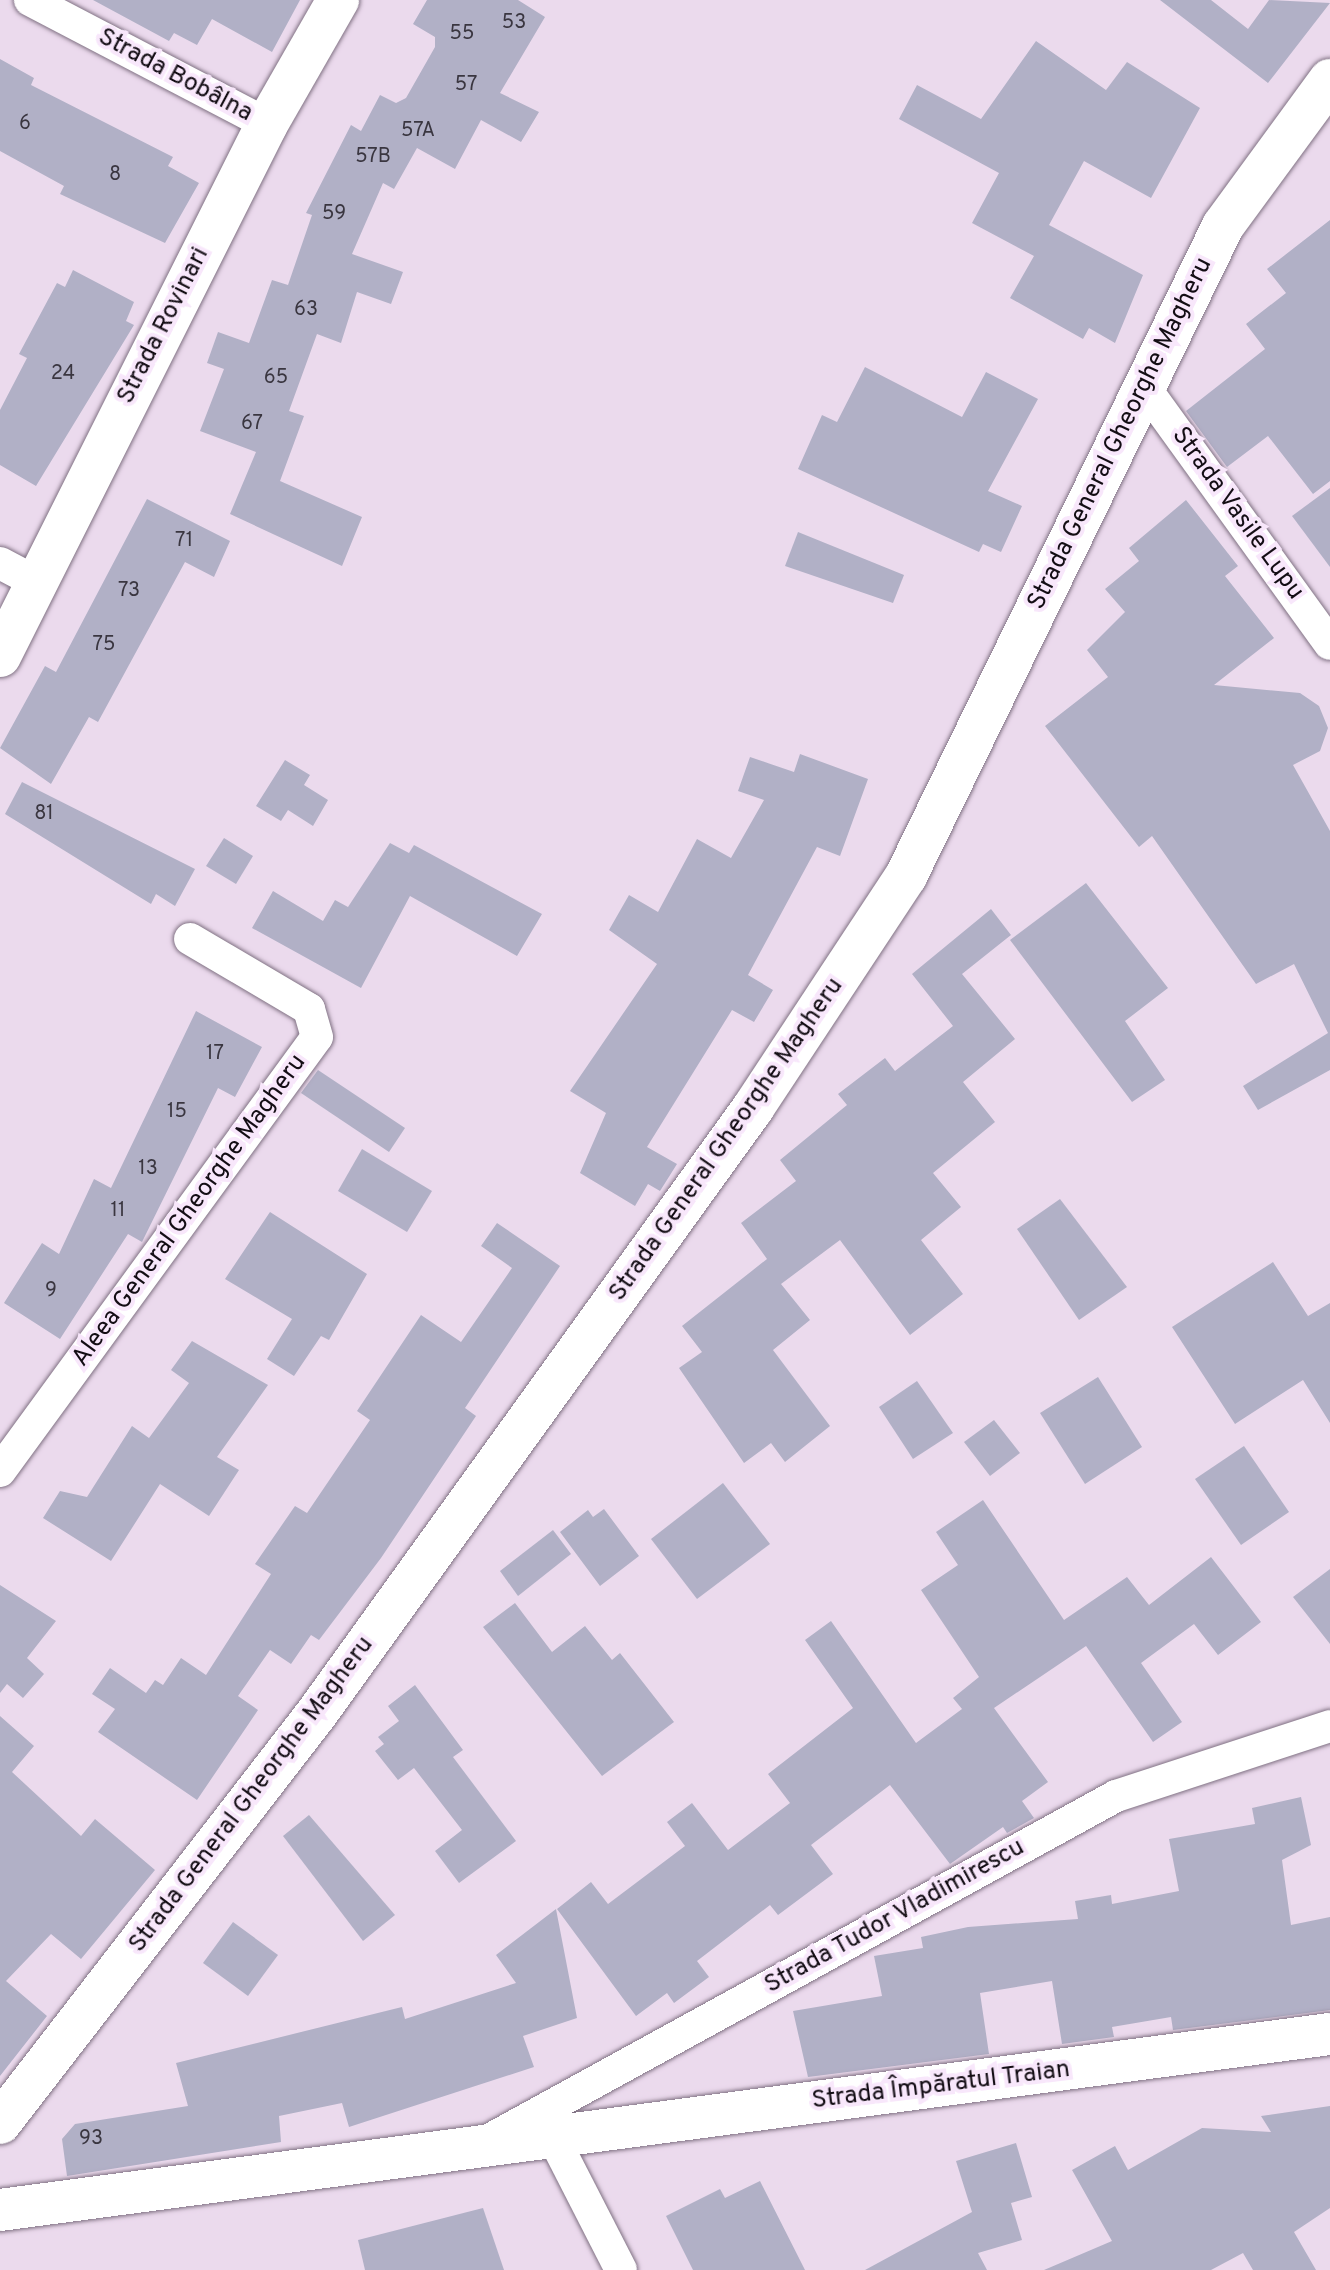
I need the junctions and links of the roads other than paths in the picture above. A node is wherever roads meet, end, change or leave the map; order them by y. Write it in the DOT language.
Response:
graph roads {
  1 [pos="30,0"];
  2 [pos="338,0"];
  3 [pos="1330,80"];
  4 [pos="267,124"];
  5 [pos="1143,385"];
  6 [pos="18,573"];
  7 [pos="1330,644"];
  8 [pos="0,656"];
  9 [pos="190,939"];
  10 [pos="0,1470"];
  11 [pos="1330,1726"];
  12 [pos="1330,2034"];
  13 [pos="0,2123"];
  14 [pos="552,2137"];
  15 [pos="476,2147"];
  16 [pos="0,2210"];
  17 [pos="621,2270"];
  1 -- 4 [label="street, Strada Bobâlna"];
  2 -- 4 [label="street, Strada Rovinari"];
  3 -- 5 [label="street, Strada General Gheorghe Magheru"];
  4 -- 6 [label="street, Strada Rovinari"];
  5 -- 7 [label="street, Strada Vasile Lupu"];
  5 -- 13 [label="street, Strada General Gheorghe Magheru"];
  6 -- 8 [label="street, Strada Rovinari"];
  9 -- 10 [label="street, Aleea General Gheorghe Magheru"];
  11 -- 15 [label="street, Strada Tudor Vladimirescu"];
  12 -- 14 [label="street, Strada Împăratul Traian"];
  14 -- 15 [label="street, Strada Împăratul Traian"];
  14 -- 17 [label="street"];
  15 -- 16 [label="street, Strada Împăratul Traian"];
}
